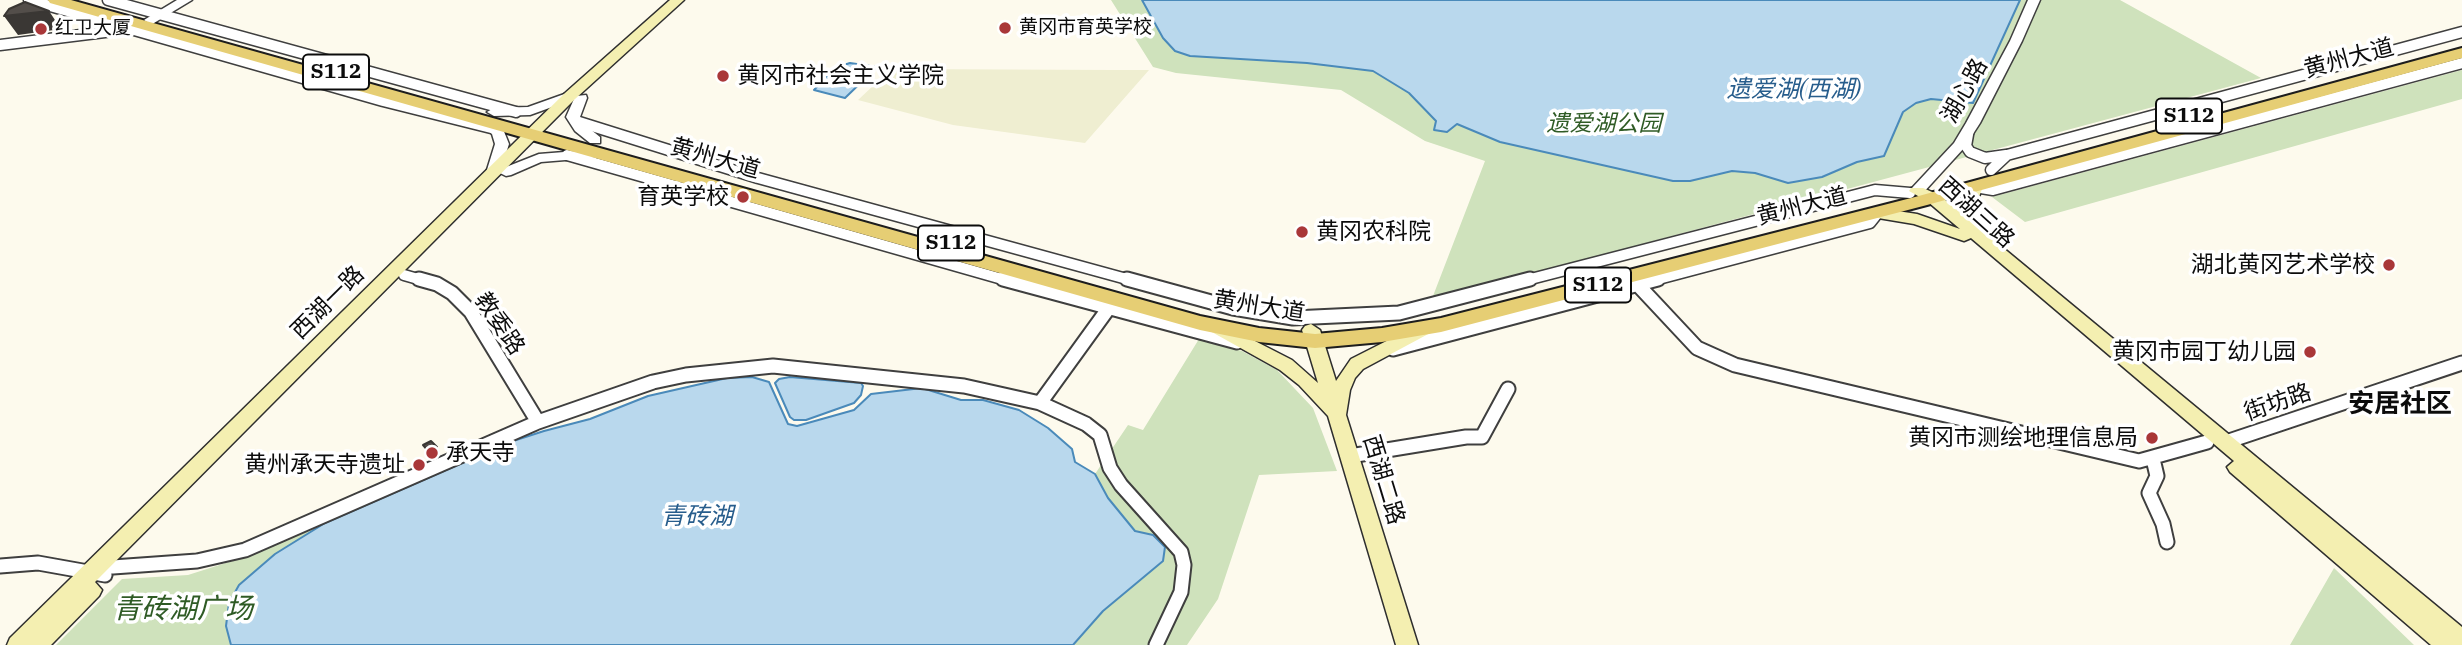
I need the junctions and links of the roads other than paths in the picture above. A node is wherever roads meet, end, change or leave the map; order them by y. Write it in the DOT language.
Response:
graph roads {
  1 [pos="29,0"];
  2 [pos="55,0"];
  3 [pos="78,0"];
  4 [pos="111,0"];
  5 [pos="186,0"];
  6 [pos="678,0"];
  7 [pos="690,0"];
  8 [pos="2034,0"];
  9 [pos="155,20"];
  10 [pos="130,29"];
  11 [pos="2462,32"];
  12 [pos="2462,41"];
  13 [pos="0,45"];
  14 [pos="2462,53"];
  15 [pos="2462,63"];
  16 [pos="575,97"];
  17 [pos="517,112"];
  18 [pos="491,121"];
  19 [pos="576,121"];
  20 [pos="1969,128"];
  21 [pos="542,130"];
  22 [pos="599,147"];
  23 [pos="567,155"];
  24 [pos="2007,155"];
  25 [pos="1991,170"];
  26 [pos="499,173"];
  27 [pos="1975,187"];
  28 [pos="1920,196"];
  29 [pos="1878,213"];
  30 [pos="1968,234"];
  31 [pos="404,275"];
  32 [pos="1638,285"];
  33 [pos="1108,309"];
  34 [pos="1216,327"];
  35 [pos="1426,328"];
  36 [pos="1313,335"];
  37 [pos="1249,345"];
  38 [pos="1379,352"];
  39 [pos="2462,363"];
  40 [pos="1508,389"];
  41 [pos="1040,403"];
  42 [pos="1339,419"];
  43 [pos="538,422"];
  44 [pos="2217,442"];
  45 [pos="1350,456"];
  46 [pos="2153,459"];
  47 [pos="2167,542"];
  48 [pos="0,566"];
  49 [pos="103,572"];
  50 [pos="2462,640"];
  51 [pos="18,645"];
  52 [pos="37,645"];
  53 [pos="1156,645"];
  54 [pos="1407,645"];
  55 [pos="2447,645"];
  1 -- 10 [label="street"];
  2 -- 9 [label="main road, 黄州大道 / S112"];
  3 -- 9 [label="main road, 黄州大道 / S112"];
  4 -- 9 [label="street"];
  5 -- 9 [label="street"];
  6 -- 16 [label="main road, 西湖一路"];
  7 -- 16 [label="main road, 西湖一路"];
  8 -- 20 [label="street, 湖心路"];
  9 -- 10 [label="street"];
  9 -- 17 [label="street"];
  9 -- 18 [label="main road, 黄州大道 / S112"];
  10 -- 13 [label="street"];
  10 -- 18 [label="street"];
  11 -- 24 [label="street"];
  12 -- 25 [label="main road, 黄州大道 / S112"];
  14 -- 27 [label="main road, 黄州大道 / S112"];
  15 -- 27 [label="street"];
  16 -- 17 [label="street"];
  16 -- 19 [label="street"];
  16 -- 21 [label="main road, 西湖一路"];
  17 -- 18 [label="street"];
  18 -- 21 [label="main road, 黄州大道 / S112"];
  18 -- 26 [label="street"];
  19 -- 22 [label="street"];
  19 -- 28 [label="street"];
  20 -- 24 [label="street"];
  20 -- 28 [label="street, 湖心路"];
  21 -- 22 [label="main road, 黄州大道 / S112"];
  21 -- 26 [label="main road, 西湖一路"];
  22 -- 23 [label="street"];
  22 -- 34 [label="main road, 黄州大道 / S112"];
  22 -- 36 [label="main road, 黄州大道 / S112"];
  23 -- 26 [label="street"];
  23 -- 33 [label="street"];
  24 -- 25 [label="street"];
  25 -- 28 [label="main road, 黄州大道 / S112"];
  26 -- 31 [label="main road, 西湖一路"];
  26 -- 49 [label="main road, 西湖一路"];
  27 -- 28 [label="main road, 黄州大道 / S112"];
  27 -- 30 [label="main road"];
  28 -- 29 [label="main road, 黄州大道 / S112"];
  28 -- 30 [label="main road, 西湖三路"];
  28 -- 36 [label="main road, 黄州大道 / S112"];
  29 -- 30 [label="main road"];
  29 -- 32 [label="street"];
  29 -- 35 [label="main road, 黄州大道 / S112"];
  30 -- 44 [label="main road, 西湖三路"];
  31 -- 43 [label="street, 教委路"];
  31 -- 49 [label="main road, 西湖一路"];
  32 -- 38 [label="street"];
  32 -- 46 [label="street"];
  33 -- 37 [label="street"];
  33 -- 41 [label="street"];
  34 -- 36 [label="main road, 黄州大道 / S112"];
  34 -- 37 [label="main road"];
  35 -- 36 [label="main road, 黄州大道 / S112"];
  35 -- 38 [label="main road"];
  36 -- 42 [label="main road, 西湖二路"];
  37 -- 42 [label="main road"];
  38 -- 42 [label="main road"];
  39 -- 44 [label="street, 街坊路"];
  40 -- 45 [label="street"];
  41 -- 43 [label="street"];
  41 -- 53 [label="street"];
  42 -- 45 [label="main road, 西湖二路"];
  43 -- 49 [label="street"];
  44 -- 46 [label="street, 街坊路"];
  44 -- 50 [label="main road, 西湖三路"];
  44 -- 55 [label="main road, 西湖三路"];
  45 -- 54 [label="main road, 西湖二路"];
  46 -- 47 [label="street"];
  48 -- 49 [label="street"];
  49 -- 51 [label="main road, 西湖一路"];
  49 -- 52 [label="main road, 西湖一路"];
}
